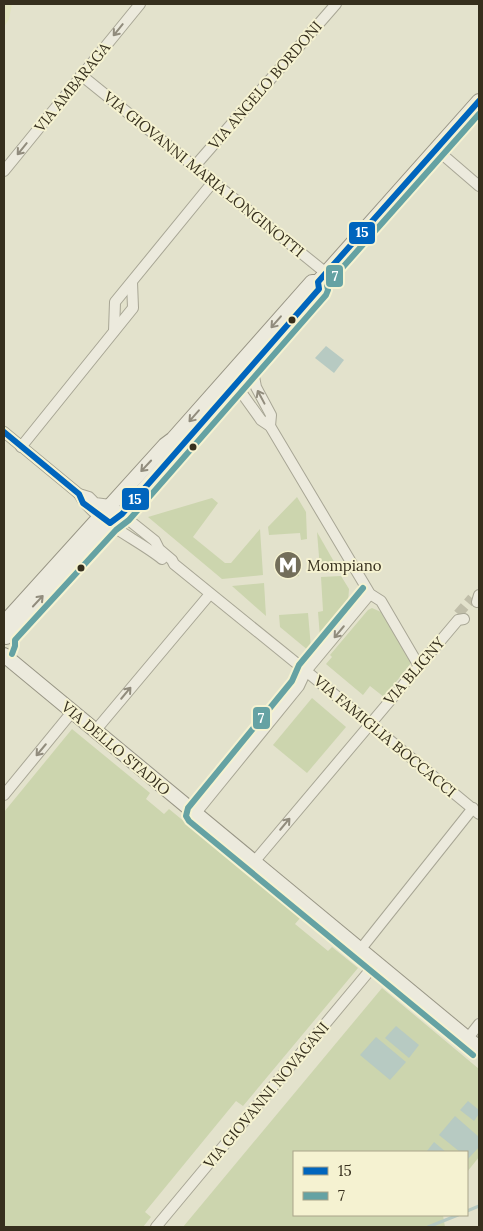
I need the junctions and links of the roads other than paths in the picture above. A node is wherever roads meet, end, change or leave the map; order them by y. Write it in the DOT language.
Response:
graph roads {
  1 [pos="336,4"];
  2 [pos="134,6"];
  3 [pos="81,75"];
  4 [pos="479,102"];
  5 [pos="436,149"];
  6 [pos="194,167"];
  7 [pos="4,171"];
  8 [pos="214,182"];
  9 [pos="479,186"];
  10 [pos="322,278"];
  11 [pos="132,282"];
  12 [pos="114,331"];
  13 [pos="259,341"];
  14 [pos="252,366"];
  15 [pos="236,385"];
  16 [pos="270,426"];
  17 [pos="4,432"];
  18 [pos="21,447"];
  19 [pos="79,494"];
  20 [pos="110,504"];
  21 [pos="122,514"];
  22 [pos="104,520"];
  23 [pos="174,564"];
  24 [pos="210,594"];
  25 [pos="370,594"];
  26 [pos="460,618"];
  27 [pos="5,643"];
  28 [pos="419,666"];
  29 [pos="306,671"];
  30 [pos="72,712"];
  31 [pos="370,723"];
  32 [pos="95,731"];
  33 [pos="4,795"];
  34 [pos="476,811"];
  35 [pos="196,814"];
  36 [pos="254,862"];
  37 [pos="360,950"];
  38 [pos="376,963"];
  39 [pos="479,1024"];
  40 [pos="468,1038"];
  41 [pos="479,1048"];
  42 [pos="156,1227"];
  1 -- 6 [label="street, VIA ANGELO BORDONI"];
  2 -- 3 [label="street, VIA AMBARAGA, one-way"];
  3 -- 6 [label="street, VIA GIOVANNI MARIA LONGINOTTI"];
  3 -- 7 [label="street, VIA AMBARAGA, one-way"];
  4 -- 5 [label="street"];
  5 -- 9 [label="street"];
  5 -- 10 [label="street"];
  6 -- 8 [label="street, VIA GIOVANNI MARIA LONGINOTTI"];
  8 -- 10 [label="street, VIA GIOVANNI MARIA LONGINOTTI"];
  8 -- 11 [label="street"];
  10 -- 13 [label="street, one-way"];
  10 -- 14 [label="street"];
  11 -- 12 [label="street"];
  11 -- 12 [label="street"];
  12 -- 18 [label="street"];
  13 -- 15 [label="street"];
  13 -- 20 [label="street, one-way"];
  14 -- 15 [label="street"];
  16 -- 14 [label="street, one-way"];
  15 -- 16 [label="street"];
  15 -- 21 [label="street"];
  16 -- 25 [label="street"];
  17 -- 18 [label="street, VIA FAMIGLIA BOCCACCI"];
  18 -- 19 [label="street, VIA FAMIGLIA BOCCACCI"];
  19 -- 20 [label="street, VIA FAMIGLIA BOCCACCI"];
  19 -- 22 [label="street, VIA FAMIGLIA BOCCACCI"];
  20 -- 21 [label="street, VIA FAMIGLIA BOCCACCI"];
  20 -- 22 [label="street"];
  21 -- 22 [label="street"];
  21 -- 23 [label="street, VIA FAMIGLIA BOCCACCI"];
  22 -- 23 [label="street, VIA FAMIGLIA BOCCACCI"];
  22 -- 27 [label="street"];
  23 -- 24 [label="street, VIA FAMIGLIA BOCCACCI"];
  24 -- 29 [label="street, VIA FAMIGLIA BOCCACCI"];
  32 -- 24 [label="street, one-way"];
  25 -- 28 [label="street"];
  25 -- 29 [label="street, one-way"];
  26 -- 28 [label="street, VIA BLIGNY"];
  27 -- 30 [label="street, VIA DELLO STADIO"];
  28 -- 31 [label="street, VIA BLIGNY"];
  29 -- 31 [label="street, VIA FAMIGLIA BOCCACCI"];
  29 -- 35 [label="street"];
  30 -- 32 [label="street, VIA DELLO STADIO"];
  30 -- 33 [label="street, one-way"];
  31 -- 34 [label="street, VIA FAMIGLIA BOCCACCI"];
  36 -- 31 [label="street, VIA BLIGNY, one-way"];
  32 -- 35 [label="street, VIA DELLO STADIO"];
  34 -- 37 [label="street"];
  35 -- 36 [label="street, VIA DELLO STADIO"];
  36 -- 37 [label="street, VIA DELLO STADIO"];
  37 -- 38 [label="street, VIA DELLO STADIO"];
  38 -- 40 [label="street, VIA DELLO STADIO"];
  38 -- 42 [label="street, VIA GIOVANNI NOVAGANI"];
  39 -- 40 [label="street"];
  40 -- 41 [label="street, VIA DELLO STADIO"];
}
